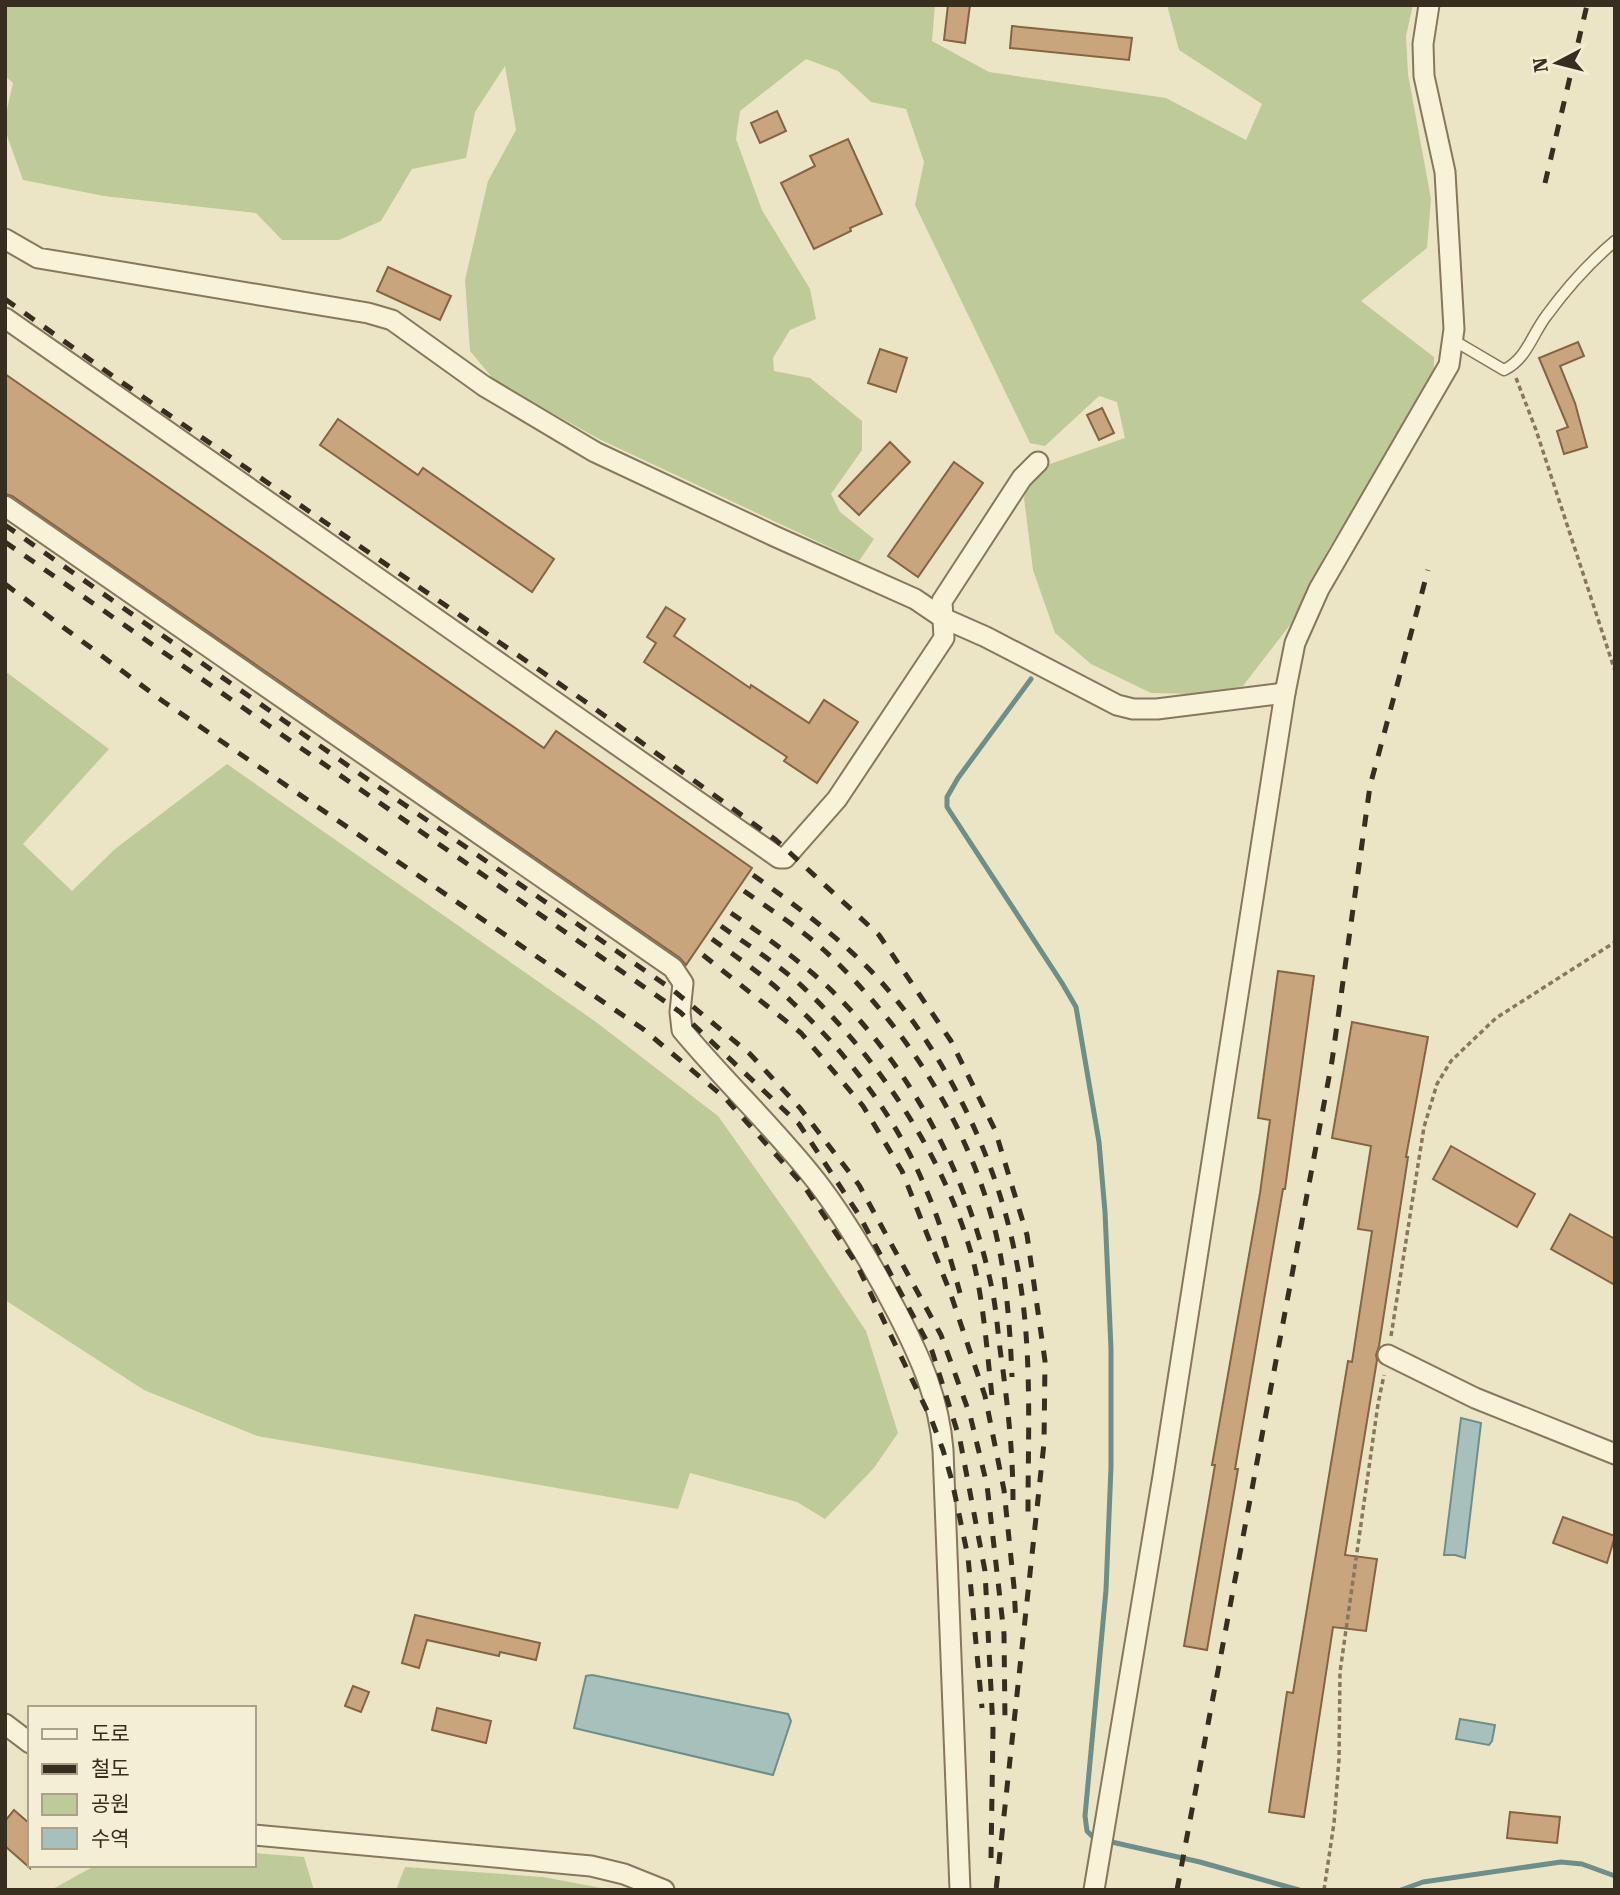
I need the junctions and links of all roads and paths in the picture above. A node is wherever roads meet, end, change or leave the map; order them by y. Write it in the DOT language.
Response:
graph roads {
  1 [pos="1429,5"];
  2 [pos="5,239"];
  3 [pos="1615,241"];
  4 [pos="5,318"];
  5 [pos="1453,339"];
  6 [pos="1511,366"];
  7 [pos="1038,462"];
  8 [pos="5,506"];
  9 [pos="943,618"];
  10 [pos="1615,670"];
  11 [pos="1285,693"];
  12 [pos="1388,1355"];
  13 [pos="1615,1454"];
  14 [pos="5,1724"];
  15 [pos="28,1741"];
  16 [pos="256,1835"];
  17 [pos="664,1890"];
  18 [pos="960,1890"];
  19 [pos="1094,1890"];
  1 -- 5 [label="street"];
  2 -- 9 [label="street"];
  3 -- 6 [label="lane"];
  4 -- 9 [label="street"];
  5 -- 6 [label="lane"];
  5 -- 11 [label="street"];
  6 -- 10 [label="path"];
  7 -- 9 [label="street"];
  8 -- 18 [label="street"];
  9 -- 11 [label="street"];
  11 -- 19 [label="street"];
  12 -- 13 [label="street"];
  14 -- 15 [label="street"];
  16 -- 17 [label="street"];
}
